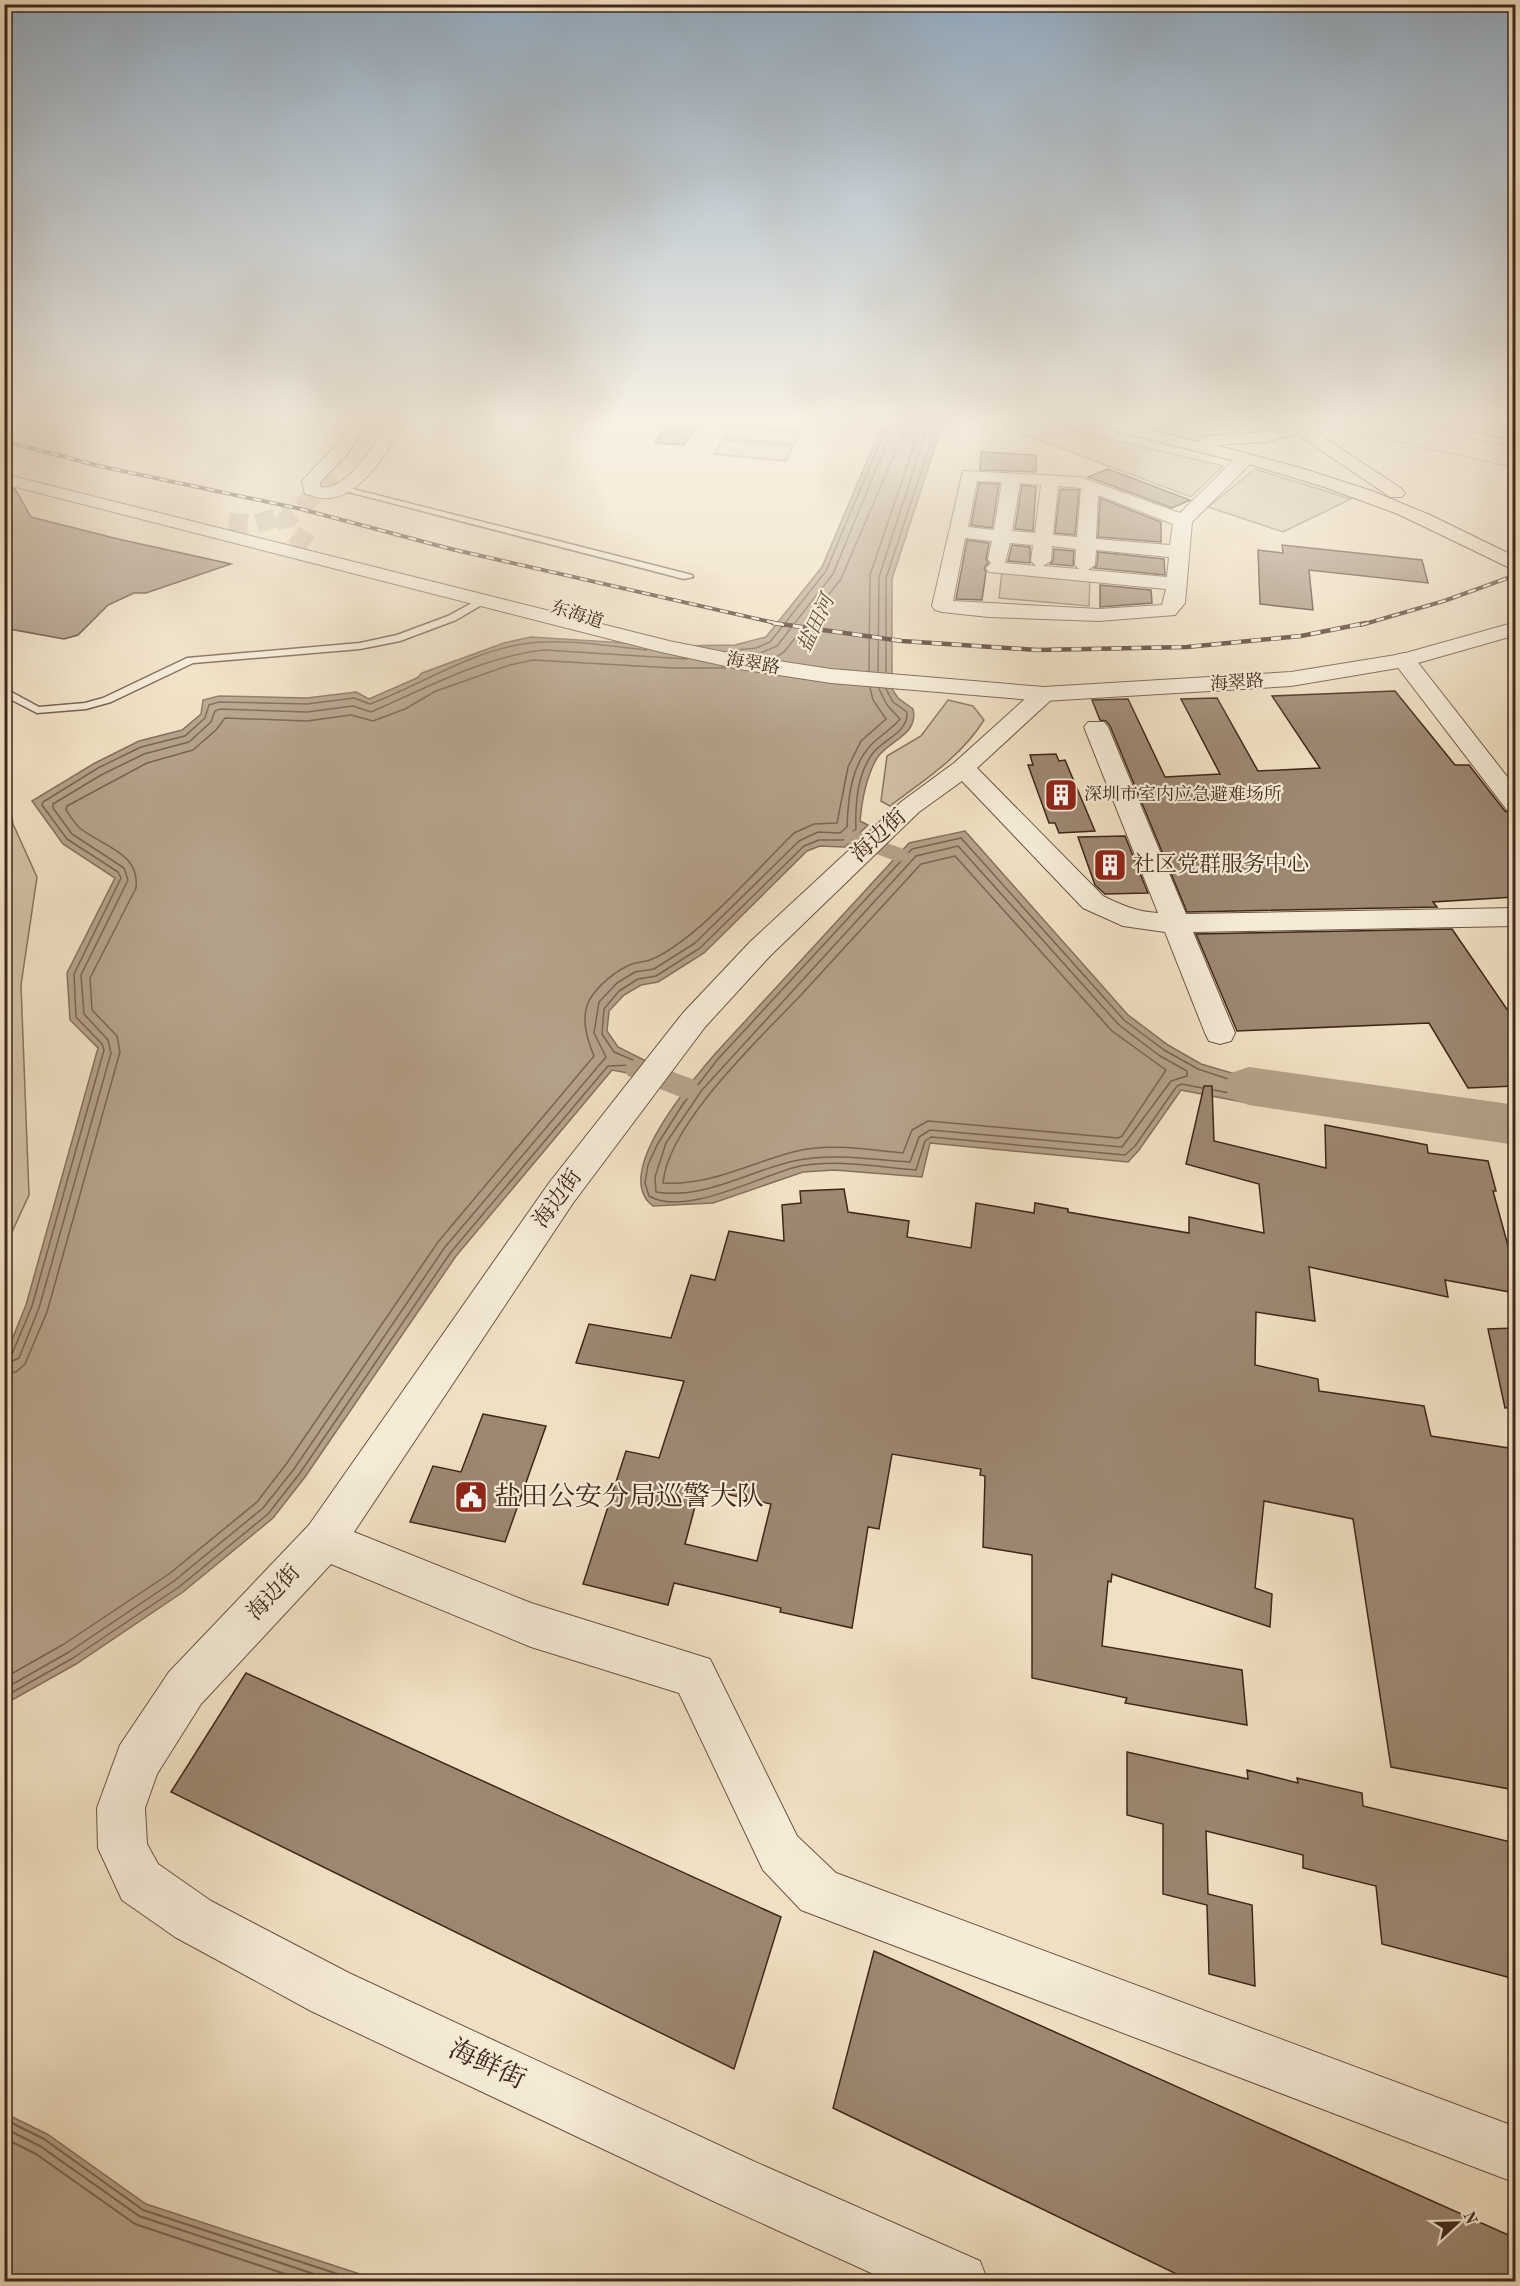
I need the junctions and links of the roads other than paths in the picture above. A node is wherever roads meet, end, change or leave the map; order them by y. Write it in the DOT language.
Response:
graph roads {
  1 [pos="178,523"];
  2 [pos="230,523"];
  3 [pos="486,523"];
  4 [pos="959,523"];
  5 [pos="1004,523"];
  6 [pos="1046,523"];
  7 [pos="1087,523"];
  8 [pos="1128,523"];
  9 [pos="1184,523"];
  10 [pos="1428,523"];
  11 [pos="1439,523"];
  12 [pos="1454,523"];
  13 [pos="957,532"];
  14 [pos="1002,537"];
  15 [pos="1481,537"];
  16 [pos="1044,540"];
  17 [pos="1086,544"];
  18 [pos="1127,548"];
  19 [pos="1179,552"];
  20 [pos="1515,554"];
  21 [pos="1515,565"];
  22 [pos="996,568"];
  23 [pos="1040,572"];
  24 [pos="1084,576"];
  25 [pos="688,577"];
  26 [pos="1128,580"];
  27 [pos="1176,584"];
  28 [pos="486,600"];
  29 [pos="517,602"];
  30 [pos="989,611"];
  31 [pos="1515,628"];
  32 [pos="1404,660"];
  33 [pos="4,691"];
  34 [pos="1044,694"];
  35 [pos="1096,727"];
  36 [pos="963,768"];
  37 [pos="1515,805"];
  38 [pos="1515,917"];
  39 [pos="1177,923"];
  40 [pos="1220,1033"];
  41 [pos="324,1540"];
  42 [pos="137,1762"];
  43 [pos="1515,2155"];
  44 [pos="959,2282"];
  1 -- 28 [label="street, 海翠路"];
  2 -- 29 [label="street, 海翠路"];
  3 -- 25 [label="lane"];
  4 -- 13 [label="street"];
  5 -- 14 [label="street"];
  6 -- 16 [label="street"];
  7 -- 17 [label="street"];
  8 -- 18 [label="street"];
  9 -- 19 [label="street"];
  10 -- 21 [label="main road"];
  11 -- 15 [label="main road"];
  12 -- 15 [label="main road"];
  13 -- 14 [label="street"];
  13 -- 30 [label="street"];
  14 -- 16 [label="street"];
  14 -- 22 [label="street"];
  15 -- 20 [label="main road"];
  16 -- 17 [label="street"];
  16 -- 23 [label="street"];
  17 -- 18 [label="street"];
  17 -- 24 [label="street"];
  18 -- 19 [label="street"];
  18 -- 26 [label="street"];
  19 -- 27 [label="street"];
  22 -- 23 [label="street"];
  22 -- 30 [label="street"];
  23 -- 24 [label="street"];
  24 -- 26 [label="street"];
  26 -- 27 [label="street"];
  27 -- 30 [label="street"];
  28 -- 29 [label="street, 海翠路"];
  28 -- 33 [label="lane"];
  29 -- 34 [label="street, 海翠路"];
  31 -- 32 [label="street, 海翠路"];
  32 -- 34 [label="street, 海翠路"];
  32 -- 37 [label="street"];
  34 -- 36 [label="street, 海边街"];
  35 -- 39 [label="street"];
  36 -- 39 [label="street"];
  36 -- 41 [label="street, 海边街"];
  38 -- 39 [label="street"];
  39 -- 40 [label="street"];
  41 -- 42 [label="street, 海边街"];
  41 -- 43 [label="street"];
  42 -- 44 [label="street, 海鲜街"];
}
